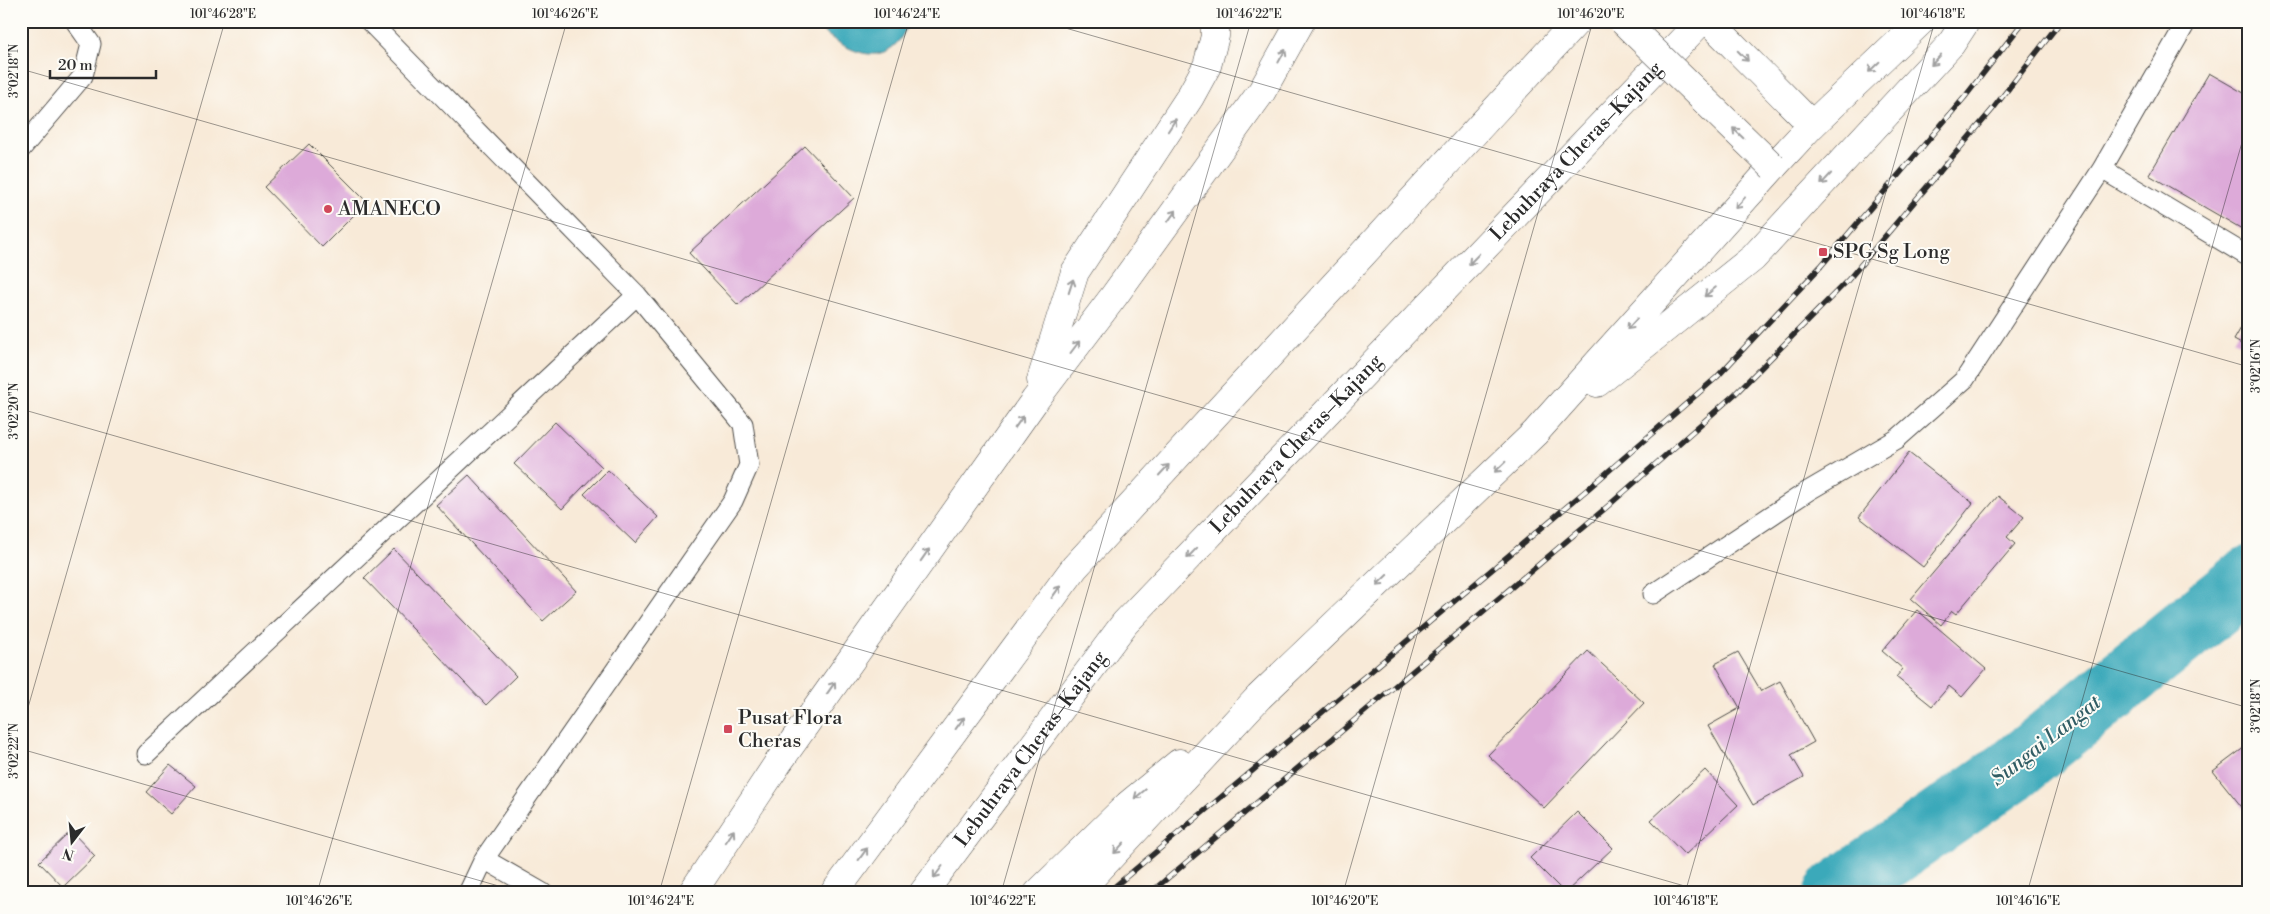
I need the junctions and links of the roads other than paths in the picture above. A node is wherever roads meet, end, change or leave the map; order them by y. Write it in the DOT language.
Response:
graph roads {
  1 [pos="75,21"];
  2 [pos="369,21"];
  3 [pos="1215,21"];
  4 [pos="1301,21"];
  5 [pos="1576,21"];
  6 [pos="1623,21"];
  7 [pos="1701,21"];
  8 [pos="1709,21"];
  9 [pos="1922,21"];
  10 [pos="1966,21"];
  11 [pos="2187,21"];
  12 [pos="1812,126"];
  13 [pos="21,150"];
  14 [pos="1773,167"];
  15 [pos="2102,169"];
  16 [pos="2249,257"];
  17 [pos="638,295"];
  18 [pos="1034,400"];
  19 [pos="1535,434"];
  20 [pos="1653,594"];
  21 [pos="1259,697"];
  22 [pos="146,754"];
  23 [pos="484,859"];
  24 [pos="697,885"];
  25 [pos="468,893"];
  26 [pos="543,893"];
  27 [pos="675,893"];
  28 [pos="834,893"];
  29 [pos="923,893"];
  30 [pos="1038,893"];
  31 [pos="1077,893"];
  1 -- 13 [label="lane"];
  2 -- 17 [label="lane"];
  18 -- 3 [label="main road, one-way"];
  18 -- 4 [label="main road, one-way"];
  28 -- 5 [label="main road, one-way"];
  14 -- 6 [label="main road, one-way, bridge"];
  7 -- 29 [label="main road, Lebuhraya Cheras–Kajang, one-way"];
  8 -- 12 [label="main road, one-way"];
  9 -- 12 [label="main road, one-way"];
  10 -- 19 [label="main road, one-way"];
  11 -- 15 [label="lane"];
  12 -- 14 [label="main road"];
  14 -- 19 [label="main road, one-way"];
  15 -- 16 [label="lane"];
  15 -- 20 [label="lane"];
  17 -- 22 [label="lane"];
  17 -- 23 [label="lane"];
  24 -- 18 [label="main road, one-way"];
  19 -- 21 [label="main road, one-way"];
  21 -- 30 [label="main road, one-way"];
  21 -- 31 [label="main road, one-way"];
  23 -- 25 [label="lane"];
  23 -- 26 [label="lane"];
  24 -- 27 [label="lane"];
}
